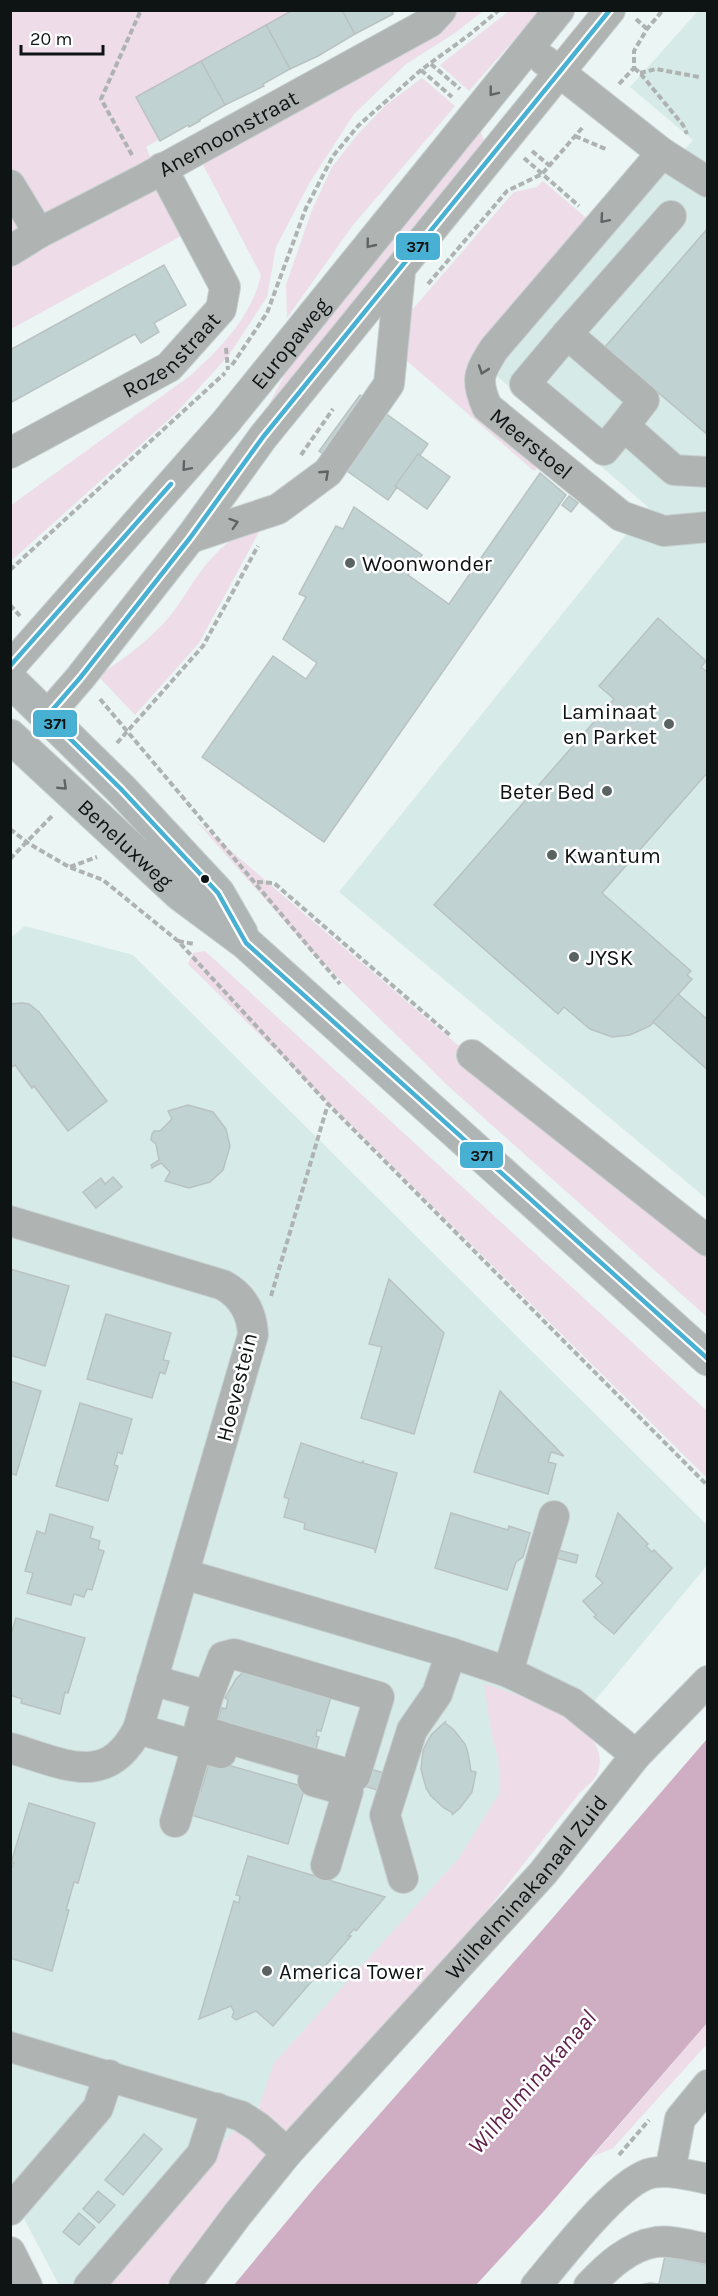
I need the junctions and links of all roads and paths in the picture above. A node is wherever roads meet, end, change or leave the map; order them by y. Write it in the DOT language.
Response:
graph roads {
  1 [pos="141,10"];
  2 [pos="441,10"];
  3 [pos="499,10"];
  4 [pos="559,10"];
  5 [pos="610,10"];
  6 [pos="529,46"];
  7 [pos="634,68"];
  8 [pos="560,73"];
  9 [pos="640,73"];
  10 [pos="699,77"];
  11 [pos="688,136"];
  12 [pos="652,164"];
  13 [pos="154,173"];
  14 [pos="708,182"];
  15 [pos="10,185"];
  16 [pos="671,216"];
  17 [pos="39,233"];
  18 [pos="10,251"];
  19 [pos="400,272"];
  20 [pos="567,334"];
  21 [pos="567,419"];
  22 [pos="624,426"];
  23 [pos="533,447"];
  24 [pos="10,453"];
  25 [pos="708,472"];
  26 [pos="708,527"];
  27 [pos="190,538"];
  28 [pos="10,570"];
  29 [pos="10,605"];
  30 [pos="37,634"];
  31 [pos="10,667"];
  32 [pos="80,678"];
  33 [pos="10,680"];
  34 [pos="47,716"];
  35 [pos="14,746"];
  36 [pos="10,829"];
  37 [pos="28,843"];
  38 [pos="104,854"];
  39 [pos="10,859"];
  40 [pos="69,867"];
  41 [pos="256,882"];
  42 [pos="246,943"];
  43 [pos="346,991"];
  44 [pos="472,1054"];
  45 [pos="328,1104"];
  46 [pos="10,1221"];
  47 [pos="708,1241"];
  48 [pos="253,1335"];
  49 [pos="708,1359"];
  50 [pos="708,1486"];
  51 [pos="554,1516"];
  52 [pos="184,1574"];
  53 [pos="451,1653"];
  54 [pos="508,1672"];
  55 [pos="152,1680"];
  56 [pos="708,1681"];
  57 [pos="208,1696"];
  58 [pos="138,1729"];
  59 [pos="197,1746"];
  60 [pos="10,1748"];
  61 [pos="636,1755"];
  62 [pos="175,1822"];
  63 [pos="326,1865"];
  64 [pos="402,1878"];
  65 [pos="10,2047"];
  66 [pos="109,2075"];
  67 [pos="708,2085"];
  68 [pos="218,2108"];
  69 [pos="287,2153"];
  70 [pos="670,2172"];
  71 [pos="708,2179"];
  72 [pos="10,2210"];
  73 [pos="708,2249"];
  74 [pos="10,2252"];
  75 [pos="27,2286"];
  76 [pos="89,2286"];
  77 [pos="184,2286"];
  78 [pos="536,2286"];
  79 [pos="589,2286"];
  1 -- 13 [label="path"];
  2 -- 13 [label="street, Anemoonstraat"];
  3 -- 28 [label="path, Europaweg"];
  4 -- 6 [label="street, Europaweg"];
  5 -- 8 [label="street, Europaweg"];
  6 -- 8 [label="street"];
  6 -- 30 [label="street, Europaweg, one-way"];
  7 -- 9 [label="path"];
  8 -- 12 [label="street"];
  8 -- 19 [label="street, Europaweg"];
  9 -- 10 [label="path"];
  9 -- 11 [label="path"];
  12 -- 14 [label="street"];
  12 -- 23 [label="street, Meerstoel, one-way"];
  13 -- 17 [label="street, Anemoonstraat"];
  13 -- 24 [label="street, Rozenstraat"];
  15 -- 17 [label="street"];
  16 -- 20 [label="street"];
  17 -- 18 [label="street, Anemoonstraat"];
  19 -- 27 [label="street, Europaweg"];
  27 -- 19 [label="street, one-way"];
  20 -- 21 [label="street"];
  20 -- 22 [label="street"];
  21 -- 22 [label="street"];
  21 -- 23 [label="street"];
  22 -- 25 [label="street"];
  23 -- 26 [label="street, Meerstoel"];
  27 -- 32 [label="street, Europaweg"];
  29 -- 30 [label="path"];
  30 -- 31 [label="street, Europaweg"];
  32 -- 34 [label="street, Europaweg"];
  32 -- 41 [label="path"];
  33 -- 34 [label="main road, Beneluxweg"];
  34 -- 35 [label="main road"];
  34 -- 42 [label="main road, Beneluxweg"];
  35 -- 42 [label="main road, Beneluxweg, one-way"];
  36 -- 37 [label="path"];
  37 -- 39 [label="path"];
  37 -- 40 [label="path"];
  38 -- 40 [label="path"];
  40 -- 45 [label="path"];
  41 -- 43 [label="path"];
  41 -- 44 [label="path"];
  42 -- 49 [label="main road, Beneluxweg"];
  44 -- 47 [label="street"];
  45 -- 48 [label="path"];
  45 -- 50 [label="path"];
  46 -- 48 [label="street, Hoevestein"];
  48 -- 52 [label="street, Hoevestein"];
  51 -- 54 [label="street"];
  52 -- 53 [label="street"];
  52 -- 55 [label="street, Hoevestein"];
  53 -- 54 [label="street"];
  53 -- 64 [label="street"];
  54 -- 61 [label="street"];
  55 -- 57 [label="street"];
  55 -- 58 [label="street, Hoevestein"];
  56 -- 61 [label="street, Wilhelminakanaal Zuid"];
  57 -- 57 [label="street"];
  58 -- 59 [label="street"];
  58 -- 60 [label="street, Hoevestein"];
  59 -- 62 [label="street"];
  59 -- 63 [label="street"];
  61 -- 69 [label="street, Wilhelminakanaal Zuid"];
  65 -- 66 [label="street"];
  66 -- 68 [label="street"];
  66 -- 72 [label="street"];
  67 -- 70 [label="street"];
  68 -- 69 [label="street"];
  68 -- 76 [label="street"];
  69 -- 77 [label="street, Wilhelminakanaal Zuid"];
  70 -- 71 [label="street"];
  70 -- 78 [label="street"];
  73 -- 79 [label="street"];
  74 -- 75 [label="street"];
}
